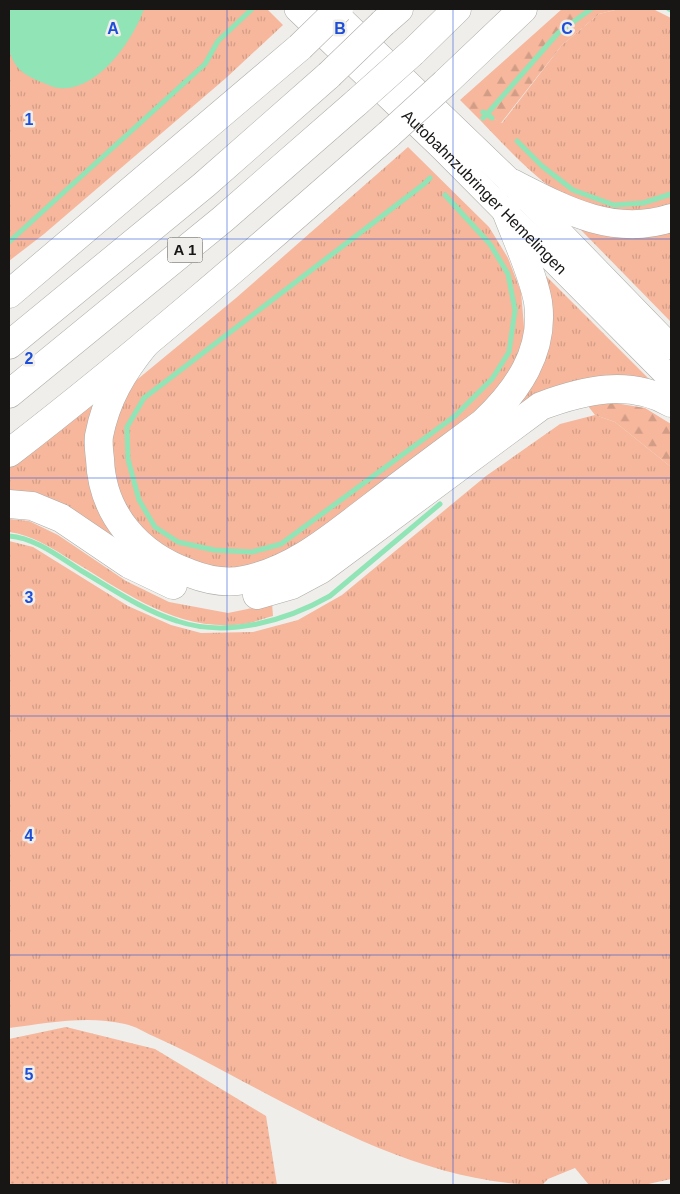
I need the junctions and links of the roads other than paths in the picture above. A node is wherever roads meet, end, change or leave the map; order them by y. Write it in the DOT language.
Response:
graph roads {
  1 [pos="297,9"];
  2 [pos="331,9"];
  3 [pos="339,9"];
  4 [pos="457,9"];
  5 [pos="523,9"];
  6 [pos="391,16"];
  7 [pos="512,183"];
  8 [pos="506,211"];
  9 [pos="671,218"];
  10 [pos="53,258"];
  11 [pos="9,275"];
  12 [pos="9,294"];
  13 [pos="146,343"];
  14 [pos="9,345"];
  15 [pos="671,347"];
  16 [pos="671,379"];
  17 [pos="9,394"];
  18 [pos="671,403"];
  19 [pos="9,453"];
  20 [pos="9,504"];
  1 -- 8 [label="highway, Autobahnzubringer Hemelingen"];
  2 -- 7 [label="highway, Autobahnzubringer Hemelingen"];
  3 -- 10 [label="highway, bridge"];
  4 -- 17 [label="highway, A 1, bridge"];
  5 -- 13 [label="highway, bridge"];
  6 -- 14 [label="highway, A 1, bridge"];
  7 -- 9 [label="highway"];
  7 -- 15 [label="highway, Autobahnzubringer Hemelingen"];
  8 -- 13 [label="highway"];
  8 -- 16 [label="highway, Autobahnzubringer Hemelingen"];
  10 -- 11 [label="highway"];
  10 -- 12 [label="highway"];
  13 -- 19 [label="highway"];
  18 -- 20 [label="highway"];
}
